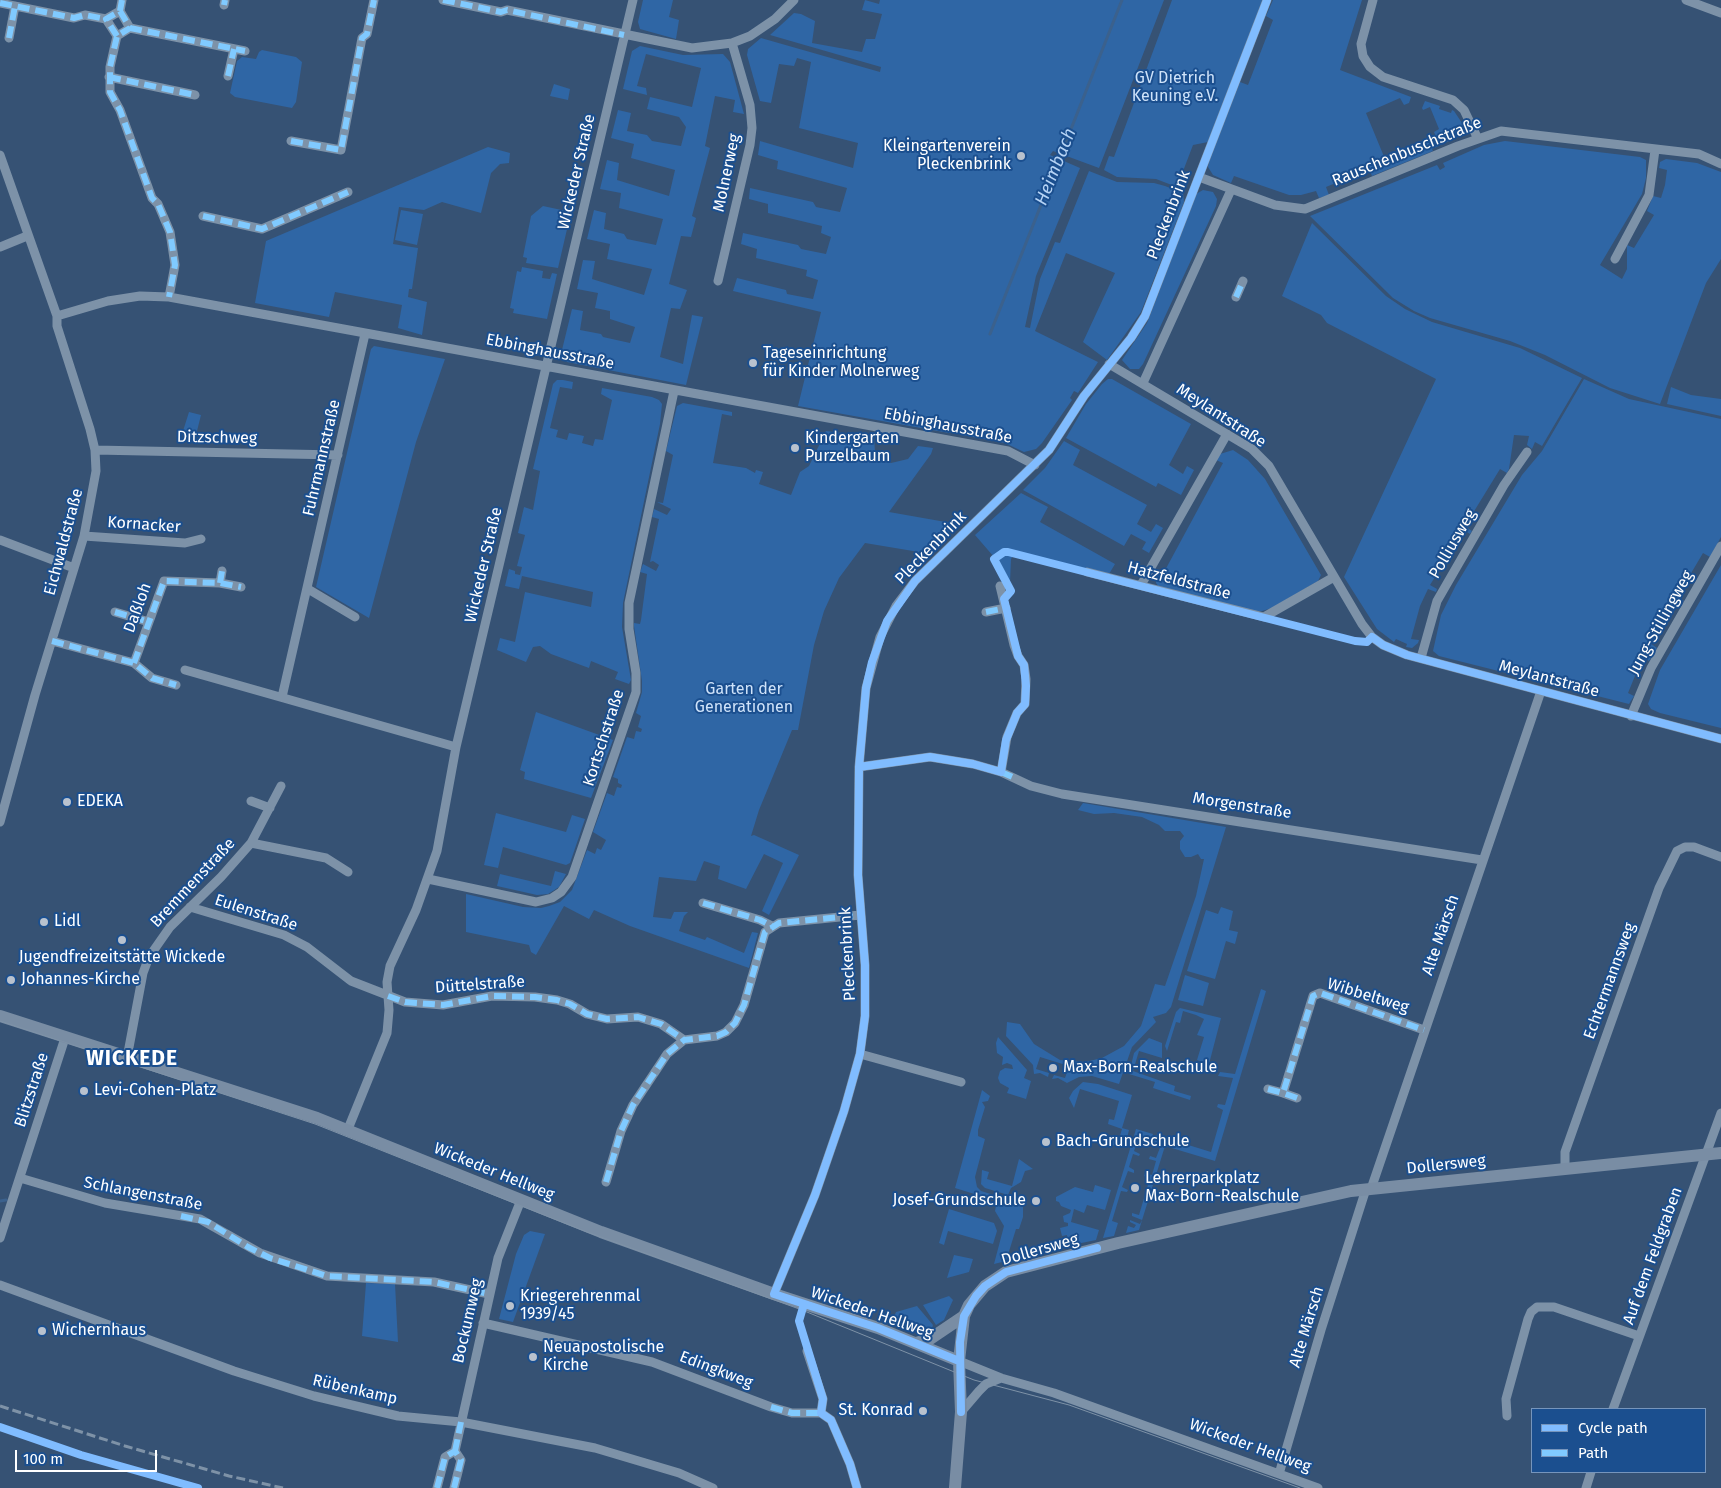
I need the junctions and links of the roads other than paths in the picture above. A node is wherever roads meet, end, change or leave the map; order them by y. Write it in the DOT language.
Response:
graph roads {
  1 [pos="122,0"];
  2 [pos="374,0"];
  3 [pos="443,0"];
  4 [pos="633,0"];
  5 [pos="794,0"];
  6 [pos="1267,0"];
  7 [pos="1373,0"];
  8 [pos="1686,0"];
  9 [pos="0,3"];
  10 [pos="15,6"];
  11 [pos="120,11"];
  12 [pos="1721,13"];
  13 [pos="106,19"];
  14 [pos="130,28"];
  15 [pos="624,35"];
  16 [pos="117,36"];
  17 [pos="9,38"];
  18 [pos="732,43"];
  19 [pos="234,49"];
  20 [pos="245,51"];
  21 [pos="228,76"];
  22 [pos="109,77"];
  23 [pos="195,95"];
  24 [pos="1478,139"];
  25 [pos="291,141"];
  26 [pos="1655,150"];
  27 [pos="0,155"];
  28 [pos="1721,164"];
  29 [pos="1199,177"];
  30 [pos="1231,190"];
  31 [pos="348,192"];
  32 [pos="203,216"];
  33 [pos="27,236"];
  34 [pos="0,247"];
  35 [pos="1615,259"];
  36 [pos="1243,280"];
  37 [pos="718,281"];
  38 [pos="169,296"];
  39 [pos="1236,297"];
  40 [pos="57,316"];
  41 [pos="365,334"];
  42 [pos="1109,364"];
  43 [pos="547,366"];
  44 [pos="1143,383"];
  45 [pos="674,391"];
  46 [pos="1227,434"];
  47 [pos="95,450"];
  48 [pos="1527,452"];
  49 [pos="338,455"];
  50 [pos="1035,465"];
  51 [pos="84,536"];
  52 [pos="201,539"];
  53 [pos="0,540"];
  54 [pos="1721,546"];
  55 [pos="74,568"];
  56 [pos="222,570"];
  57 [pos="1087,572"];
  58 [pos="1334,577"];
  59 [pos="220,583"];
  60 [pos="1000,586"];
  61 [pos="1141,586"];
  62 [pos="241,587"];
  63 [pos="308,589"];
  64 [pos="1006,608"];
  65 [pos="115,612"];
  66 [pos="986,612"];
  67 [pos="355,618"];
  68 [pos="149,622"];
  69 [pos="52,641"];
  70 [pos="1421,658"];
  71 [pos="134,663"];
  72 [pos="185,670"];
  73 [pos="176,685"];
  74 [pos="1541,691"];
  75 [pos="282,697"];
  76 [pos="1631,716"];
  77 [pos="1721,739"];
  78 [pos="456,747"];
  79 [pos="859,767"];
  80 [pos="1001,772"];
  81 [pos="280,786"];
  82 [pos="251,801"];
  83 [pos="270,808"];
  84 [pos="0,822"];
  85 [pos="251,843"];
  86 [pos="1721,857"];
  87 [pos="1482,860"];
  88 [pos="348,872"];
  89 [pos="428,879"];
  90 [pos="703,903"];
  91 [pos="190,907"];
  92 [pos="860,915"];
  93 [pos="772,926"];
  94 [pos="388,996"];
  95 [pos="0,1016"];
  96 [pos="1424,1030"];
  97 [pos="65,1038"];
  98 [pos="684,1040"];
  99 [pos="860,1054"];
  100 [pos="127,1058"];
  101 [pos="961,1082"];
  102 [pos="1268,1089"];
  103 [pos="1283,1093"];
  104 [pos="1298,1098"];
  105 [pos="1721,1113"];
  106 [pos="348,1129"];
  107 [pos="1721,1153"];
  108 [pos="1705,1154"];
  109 [pos="1566,1169"];
  110 [pos="20,1178"];
  111 [pos="606,1182"];
  112 [pos="1369,1189"];
  113 [pos="521,1200"];
  114 [pos="0,1238"];
  115 [pos="0,1285"];
  116 [pos="489,1294"];
  117 [pos="774,1294"];
  118 [pos="964,1316"];
  119 [pos="482,1323"];
  120 [pos="1640,1336"];
  121 [pos="916,1343"];
  122 [pos="807,1351"];
  123 [pos="959,1361"];
  124 [pos="1001,1378"];
  125 [pos="1613,1408"];
  126 [pos="961,1412"];
  127 [pos="821,1413"];
  128 [pos="1507,1416"];
  129 [pos="461,1422"];
  130 [pos="455,1451"];
  131 [pos="1591,1473"];
  132 [pos="1279,1474"];
  133 [pos="437,1488"];
  134 [pos="454,1488"];
  135 [pos="713,1488"];
  136 [pos="857,1488"];
  137 [pos="955,1488"];
  138 [pos="1318,1488"];
  139 [pos="1586,1488"];
  1 -- 11 [label="street"];
  2 -- 25 [label="street"];
  3 -- 15 [label="street"];
  4 -- 15 [label="street, Wickeder Straße"];
  5 -- 18 [label="street"];
  6 -- 29 [label="street, Pleckenbrink"];
  7 -- 24 [label="street"];
  8 -- 12 [label="street"];
  9 -- 10 [label="street"];
  10 -- 13 [label="street"];
  10 -- 17 [label="street"];
  11 -- 13 [label="street"];
  11 -- 14 [label="street"];
  13 -- 16 [label="street"];
  14 -- 16 [label="street"];
  14 -- 19 [label="street"];
  15 -- 18 [label="street"];
  15 -- 43 [label="street, Wickeder Straße"];
  16 -- 22 [label="street"];
  18 -- 37 [label="street, Molnerweg"];
  19 -- 20 [label="street"];
  19 -- 21 [label="street"];
  22 -- 23 [label="street"];
  22 -- 38 [label="street"];
  24 -- 26 [label="street, Rauschenbuschstraße"];
  24 -- 30 [label="street, Rauschenbuschstraße"];
  26 -- 28 [label="street, Rauschenbuschstraße"];
  26 -- 35 [label="street"];
  27 -- 33 [label="street, Eichwaldstraße"];
  29 -- 30 [label="street, Rauschenbuschstraße"];
  29 -- 42 [label="street, Pleckenbrink"];
  30 -- 44 [label="street"];
  31 -- 32 [label="street"];
  33 -- 34 [label="street"];
  33 -- 40 [label="street, Eichwaldstraße"];
  36 -- 39 [label="street"];
  38 -- 40 [label="street, Ebbinghausstraße"];
  38 -- 41 [label="street, Ebbinghausstraße"];
  40 -- 47 [label="street, Eichwaldstraße"];
  41 -- 43 [label="street, Ebbinghausstraße"];
  41 -- 49 [label="street, Fuhrmannstraße"];
  42 -- 44 [label="street, Meylantstraße"];
  42 -- 50 [label="street, Pleckenbrink"];
  43 -- 45 [label="street, Ebbinghausstraße"];
  43 -- 78 [label="street, Wickeder Straße"];
  44 -- 46 [label="street, Meylantstraße"];
  45 -- 50 [label="street, Ebbinghausstraße"];
  45 -- 89 [label="street, Kortschstraße"];
  46 -- 58 [label="street, Meylantstraße"];
  46 -- 61 [label="street"];
  47 -- 49 [label="street, Ditzschweg"];
  47 -- 51 [label="street, Eichwaldstraße"];
  48 -- 70 [label="street, Polliusweg"];
  49 -- 63 [label="street, Fuhrmannstraße"];
  50 -- 79 [label="street, Pleckenbrink"];
  51 -- 52 [label="street, Kornacker"];
  51 -- 55 [label="street, Eichwaldstraße"];
  53 -- 55 [label="street"];
  54 -- 76 [label="street, Jung-Stillingweg"];
  55 -- 69 [label="street, Eichwaldstraße"];
  56 -- 59 [label="street"];
  57 -- 61 [label="street, Hatzfeldstraße"];
  58 -- 61 [label="street, Hatzfeldstraße"];
  58 -- 70 [label="street, Meylantstraße"];
  59 -- 62 [label="street, Daßloh"];
  59 -- 68 [label="street, Daßloh"];
  60 -- 64 [label="street"];
  63 -- 67 [label="street"];
  63 -- 75 [label="street, Fuhrmannstraße"];
  64 -- 66 [label="street"];
  64 -- 80 [label="street"];
  65 -- 68 [label="street"];
  68 -- 71 [label="street, Daßloh"];
  69 -- 71 [label="street"];
  69 -- 84 [label="street, Eichwaldstraße"];
  70 -- 74 [label="street, Meylantstraße"];
  71 -- 73 [label="street"];
  72 -- 75 [label="street"];
  74 -- 76 [label="street, Meylantstraße"];
  74 -- 87 [label="street, Alte Märsch"];
  75 -- 78 [label="street"];
  76 -- 77 [label="street, Meylantstraße"];
  78 -- 89 [label="street, Wickeder Straße"];
  79 -- 80 [label="street, Morgenstraße"];
  79 -- 92 [label="street, Pleckenbrink"];
  80 -- 87 [label="street, Morgenstraße"];
  81 -- 83 [label="street, Bremmenstraße"];
  82 -- 83 [label="street"];
  83 -- 85 [label="street, Bremmenstraße"];
  85 -- 88 [label="street, Bremmenstraße"];
  85 -- 91 [label="street, Bremmenstraße"];
  86 -- 109 [label="street, Echtermannsweg"];
  87 -- 96 [label="street, Alte Märsch"];
  89 -- 94 [label="street, Wickeder Straße"];
  90 -- 93 [label="street"];
  91 -- 94 [label="street, Eulenstraße"];
  91 -- 100 [label="street, Bremmenstraße"];
  92 -- 93 [label="street"];
  92 -- 99 [label="street, Pleckenbrink"];
  93 -- 98 [label="street"];
  94 -- 98 [label="street, Düttelstraße"];
  94 -- 106 [label="street, Wickeder Straße"];
  95 -- 97 [label="main road, Wickeder Hellweg"];
  96 -- 103 [label="street, Wibbeltweg"];
  96 -- 112 [label="street, Alte Märsch"];
  97 -- 100 [label="main road, Wickeder Hellweg"];
  97 -- 110 [label="street, Blitzstraße"];
  98 -- 111 [label="street"];
  99 -- 101 [label="street"];
  99 -- 117 [label="street, Pleckenbrink"];
  100 -- 106 [label="main road, Wickeder Hellweg"];
  102 -- 103 [label="street"];
  103 -- 104 [label="street"];
  105 -- 108 [label="street, Auf dem Feldgraben"];
  106 -- 113 [label="main road, Wickeder Hellweg"];
  107 -- 108 [label="main road, Dollersweg"];
  108 -- 109 [label="main road, Dollersweg"];
  108 -- 120 [label="street, Auf dem Feldgraben"];
  109 -- 112 [label="main road, Dollersweg"];
  110 -- 114 [label="street, Blitzstraße"];
  110 -- 116 [label="street, Schlangenstraße"];
  112 -- 118 [label="main road, Dollersweg"];
  112 -- 132 [label="street, Alte Märsch"];
  113 -- 116 [label="street, Bockumweg"];
  113 -- 117 [label="main road, Wickeder Hellweg"];
  115 -- 129 [label="street, Rübenkamp"];
  116 -- 119 [label="street, Bockumweg"];
  117 -- 121 [label="main road, Wickeder Hellweg"];
  118 -- 121 [label="main road, Dollersweg"];
  118 -- 123 [label="main road, Dollersweg"];
  119 -- 127 [label="street, Edingkweg"];
  119 -- 129 [label="street, Bockumweg"];
  120 -- 125 [label="street, Auf dem Feldgraben"];
  120 -- 128 [label="street"];
  121 -- 123 [label="main road, Wickeder Hellweg"];
  122 -- 127 [label="street"];
  123 -- 124 [label="street, Wickeder Hellweg"];
  123 -- 126 [label="main road, Dollersweg"];
  124 -- 126 [label="street"];
  124 -- 132 [label="street, Wickeder Hellweg"];
  126 -- 137 [label="main road, Dollersweg"];
  127 -- 136 [label="street"];
  129 -- 130 [label="street, Bockumweg"];
  129 -- 135 [label="street, Rübenkamp"];
  130 -- 133 [label="street, Bockumweg"];
  130 -- 134 [label="street, Bockumweg"];
  131 -- 139 [label="street"];
  132 -- 138 [label="street, Wickeder Hellweg"];
}
